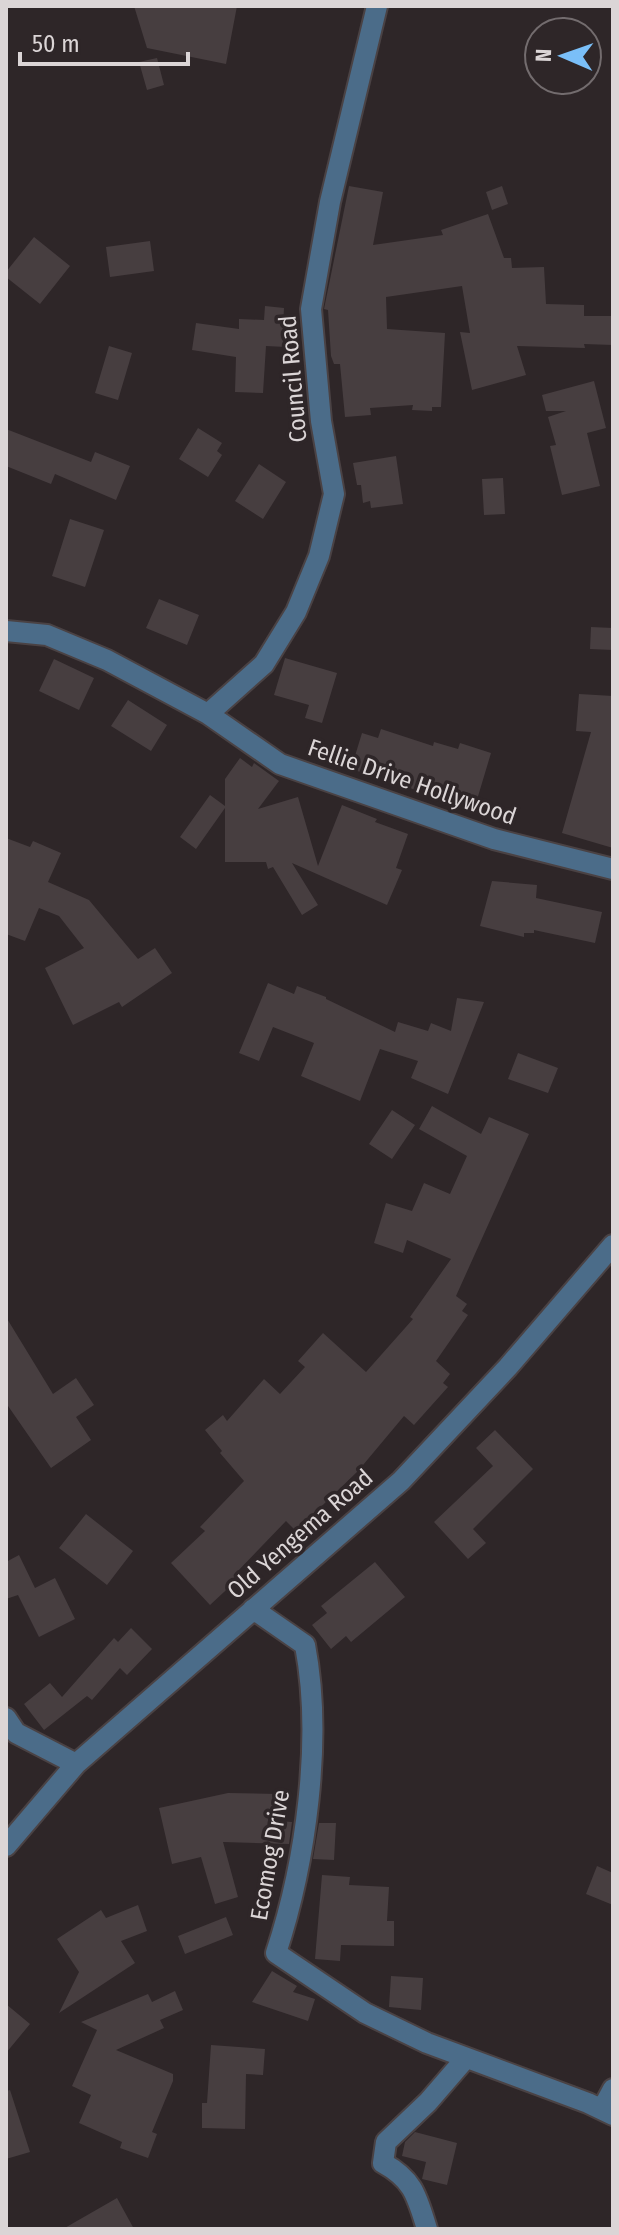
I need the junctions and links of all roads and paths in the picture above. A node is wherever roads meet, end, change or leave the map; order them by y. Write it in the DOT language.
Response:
graph roads {
  1 [pos="377,6"];
  2 [pos="6,631"];
  3 [pos="208,714"];
  4 [pos="613,869"];
  5 [pos="613,1245"];
  6 [pos="253,1609"];
  7 [pos="6,1718"];
  8 [pos="76,1764"];
  9 [pos="6,1846"];
  10 [pos="466,2058"];
  11 [pos="613,2089"];
  12 [pos="606,2111"];
  13 [pos="427,2229"];
  1 -- 3 [label="street, Council Road"];
  2 -- 3 [label="street, Fellie Drive Hollywood"];
  3 -- 4 [label="street, Fellie Drive Hollywood"];
  5 -- 6 [label="street, Old Yengema Road"];
  6 -- 8 [label="street, Old Yengema Road"];
  6 -- 10 [label="street, Ecomog Drive"];
  7 -- 8 [label="street"];
  8 -- 9 [label="street, Old Yengema Road"];
  10 -- 12 [label="street, Ecomog Drive"];
  10 -- 13 [label="street"];
  11 -- 12 [label="street"];
}
